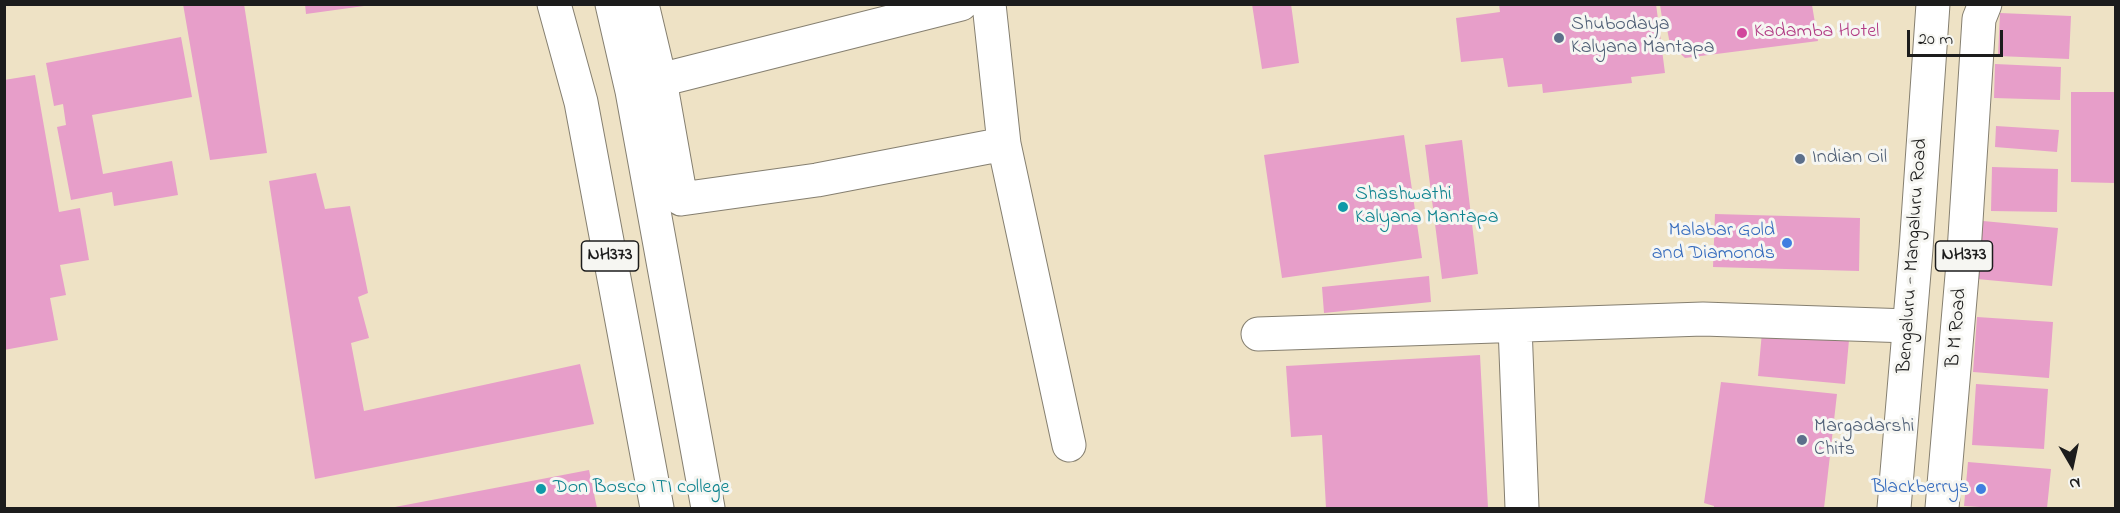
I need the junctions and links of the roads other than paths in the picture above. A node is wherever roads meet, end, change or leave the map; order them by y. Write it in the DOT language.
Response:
graph roads {
  1 [pos="554,4"];
  2 [pos="612,4"];
  3 [pos="642,4"];
  4 [pos="961,4"];
  5 [pos="990,4"];
  6 [pos="1933,4"];
  7 [pos="1985,4"];
  8 [pos="660,80"];
  9 [pos="1925,104"];
  10 [pos="1974,107"];
  11 [pos="1004,144"];
  12 [pos="1515,326"];
  13 [pos="1909,326"];
  14 [pos="1258,334"];
  15 [pos="1069,445"];
  16 [pos="657,508"];
  17 [pos="708,508"];
  18 [pos="1522,508"];
  19 [pos="1894,508"];
  20 [pos="1942,508"];
  1 -- 16 [label="main road, NH373"];
  2 -- 17 [label="main road, NH373"];
  3 -- 8 [label="main road"];
  4 -- 8 [label="main road"];
  5 -- 11 [label="main road"];
  6 -- 9 [label="main road, Bengaluru - Mangaluru Road / NH373"];
  7 -- 10 [label="main road, B M Road / NH373"];
  8 -- 11 [label="main road"];
  9 -- 10 [label="main road"];
  9 -- 13 [label="main road, Bengaluru - Mangaluru Road / NH373"];
  10 -- 20 [label="main road, B M Road / NH373"];
  11 -- 15 [label="main road"];
  12 -- 13 [label="main road"];
  12 -- 14 [label="main road"];
  12 -- 18 [label="main road"];
  13 -- 19 [label="main road, Bengaluru - Mangaluru Road / NH373"];
}
